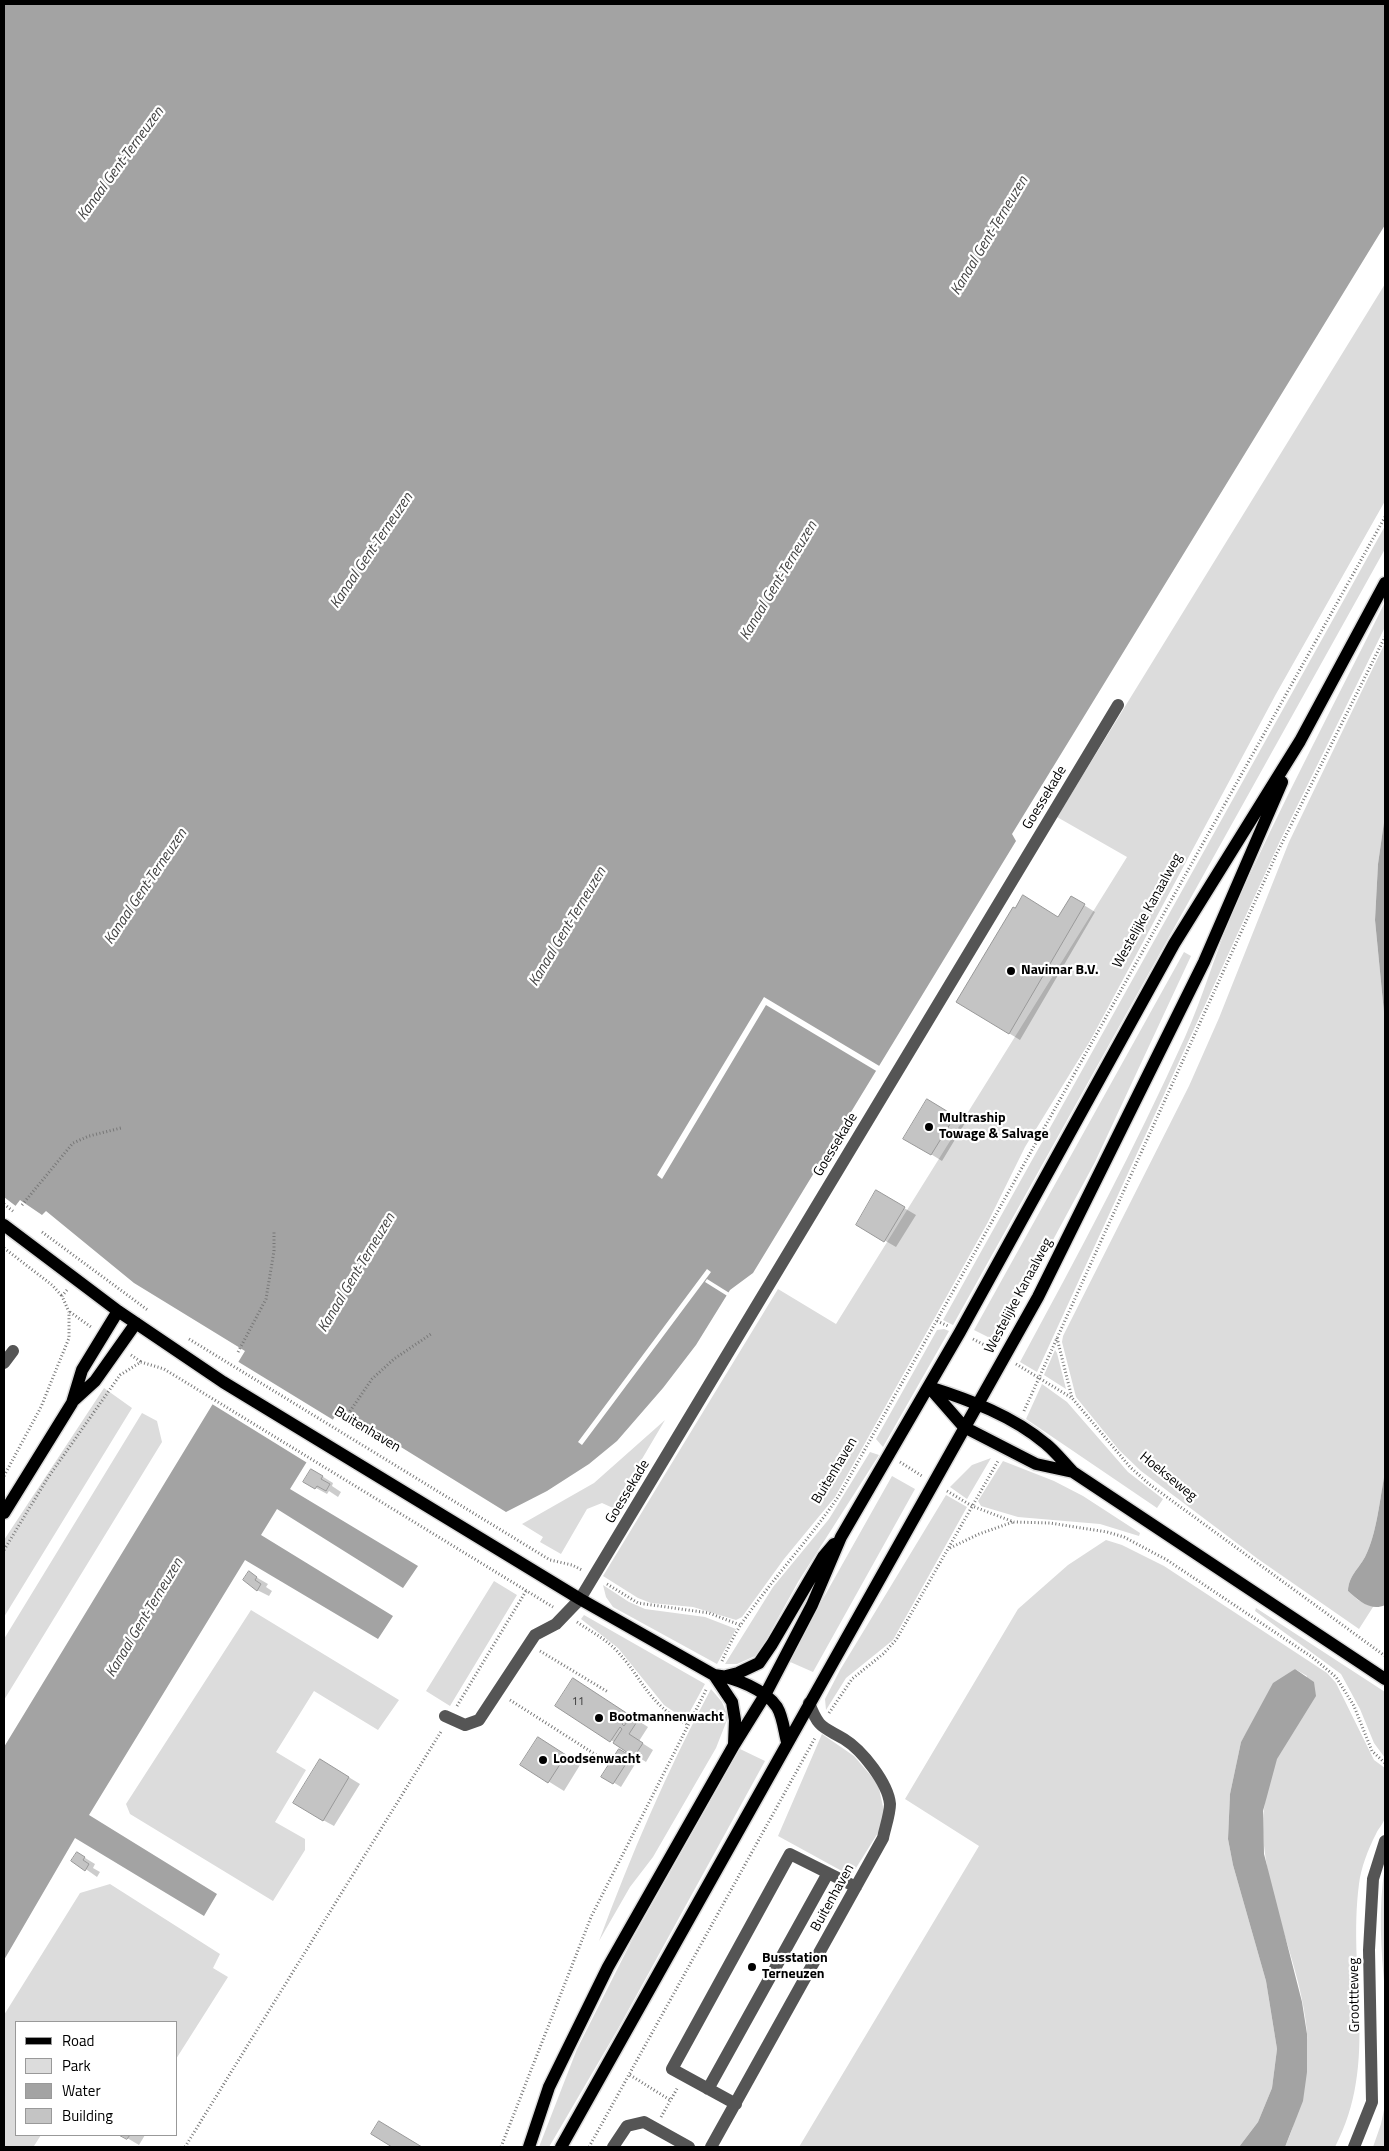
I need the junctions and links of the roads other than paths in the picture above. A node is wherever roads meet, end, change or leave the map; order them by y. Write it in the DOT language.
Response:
graph roads {
  1 [pos="1385,583"];
  2 [pos="1118,705"];
  3 [pos="1300,742"];
  4 [pos="6,1227"];
  5 [pos="118,1311"];
  6 [pos="136,1323"];
  7 [pos="13,1351"];
  8 [pos="4,1363"];
  9 [pos="929,1387"];
  10 [pos="72,1403"];
  11 [pos="979,1404"];
  12 [pos="964,1427"];
  13 [pos="1073,1472"];
  14 [pos="4,1513"];
  15 [pos="841,1537"];
  16 [pos="580,1600"];
  17 [pos="720,1676"];
  18 [pos="1385,1680"];
  19 [pos="765,1695"];
  20 [pos="809,1703"];
  21 [pos="447,1717"];
  22 [pos="787,1742"];
  23 [pos="734,1745"];
  24 [pos="1385,1841"];
  25 [pos="828,1873"];
  26 [pos="856,1887"];
  27 [pos="708,2089"];
  28 [pos="736,2104"];
  29 [pos="529,2147"];
  30 [pos="561,2147"];
  31 [pos="613,2147"];
  32 [pos="689,2147"];
  33 [pos="711,2147"];
  34 [pos="1354,2147"];
  1 -- 3 [label="main road, Westelijke Kanaalweg"];
  2 -- 16 [label="street, Goessekade"];
  3 -- 9 [label="main road, Westelijke Kanaalweg"];
  3 -- 11 [label="main road, Westelijke Kanaalweg"];
  4 -- 5 [label="main road"];
  5 -- 6 [label="main road"];
  5 -- 10 [label="main road"];
  6 -- 10 [label="main road"];
  6 -- 16 [label="main road"];
  7 -- 8 [label="street"];
  9 -- 11 [label="main road"];
  9 -- 12 [label="main road"];
  9 -- 15 [label="main road"];
  10 -- 14 [label="main road"];
  11 -- 12 [label="main road, Westelijke Kanaalweg"];
  11 -- 13 [label="main road"];
  12 -- 13 [label="main road"];
  12 -- 20 [label="main road"];
  13 -- 18 [label="main road"];
  15 -- 17 [label="main road"];
  15 -- 19 [label="main road"];
  16 -- 17 [label="main road"];
  16 -- 21 [label="street"];
  17 -- 19 [label="main road"];
  17 -- 23 [label="main road"];
  19 -- 22 [label="main road"];
  19 -- 23 [label="main road"];
  20 -- 22 [label="main road"];
  20 -- 26 [label="street, Buitenhaven"];
  22 -- 30 [label="main road"];
  23 -- 29 [label="main road"];
  24 -- 34 [label="street, Groottteweg"];
  25 -- 26 [label="street"];
  25 -- 27 [label="street"];
  25 -- 27 [label="street"];
  26 -- 28 [label="street, Buitenhaven"];
  27 -- 28 [label="street"];
  28 -- 33 [label="street, Buitenhaven"];
  31 -- 32 [label="street"];
}
